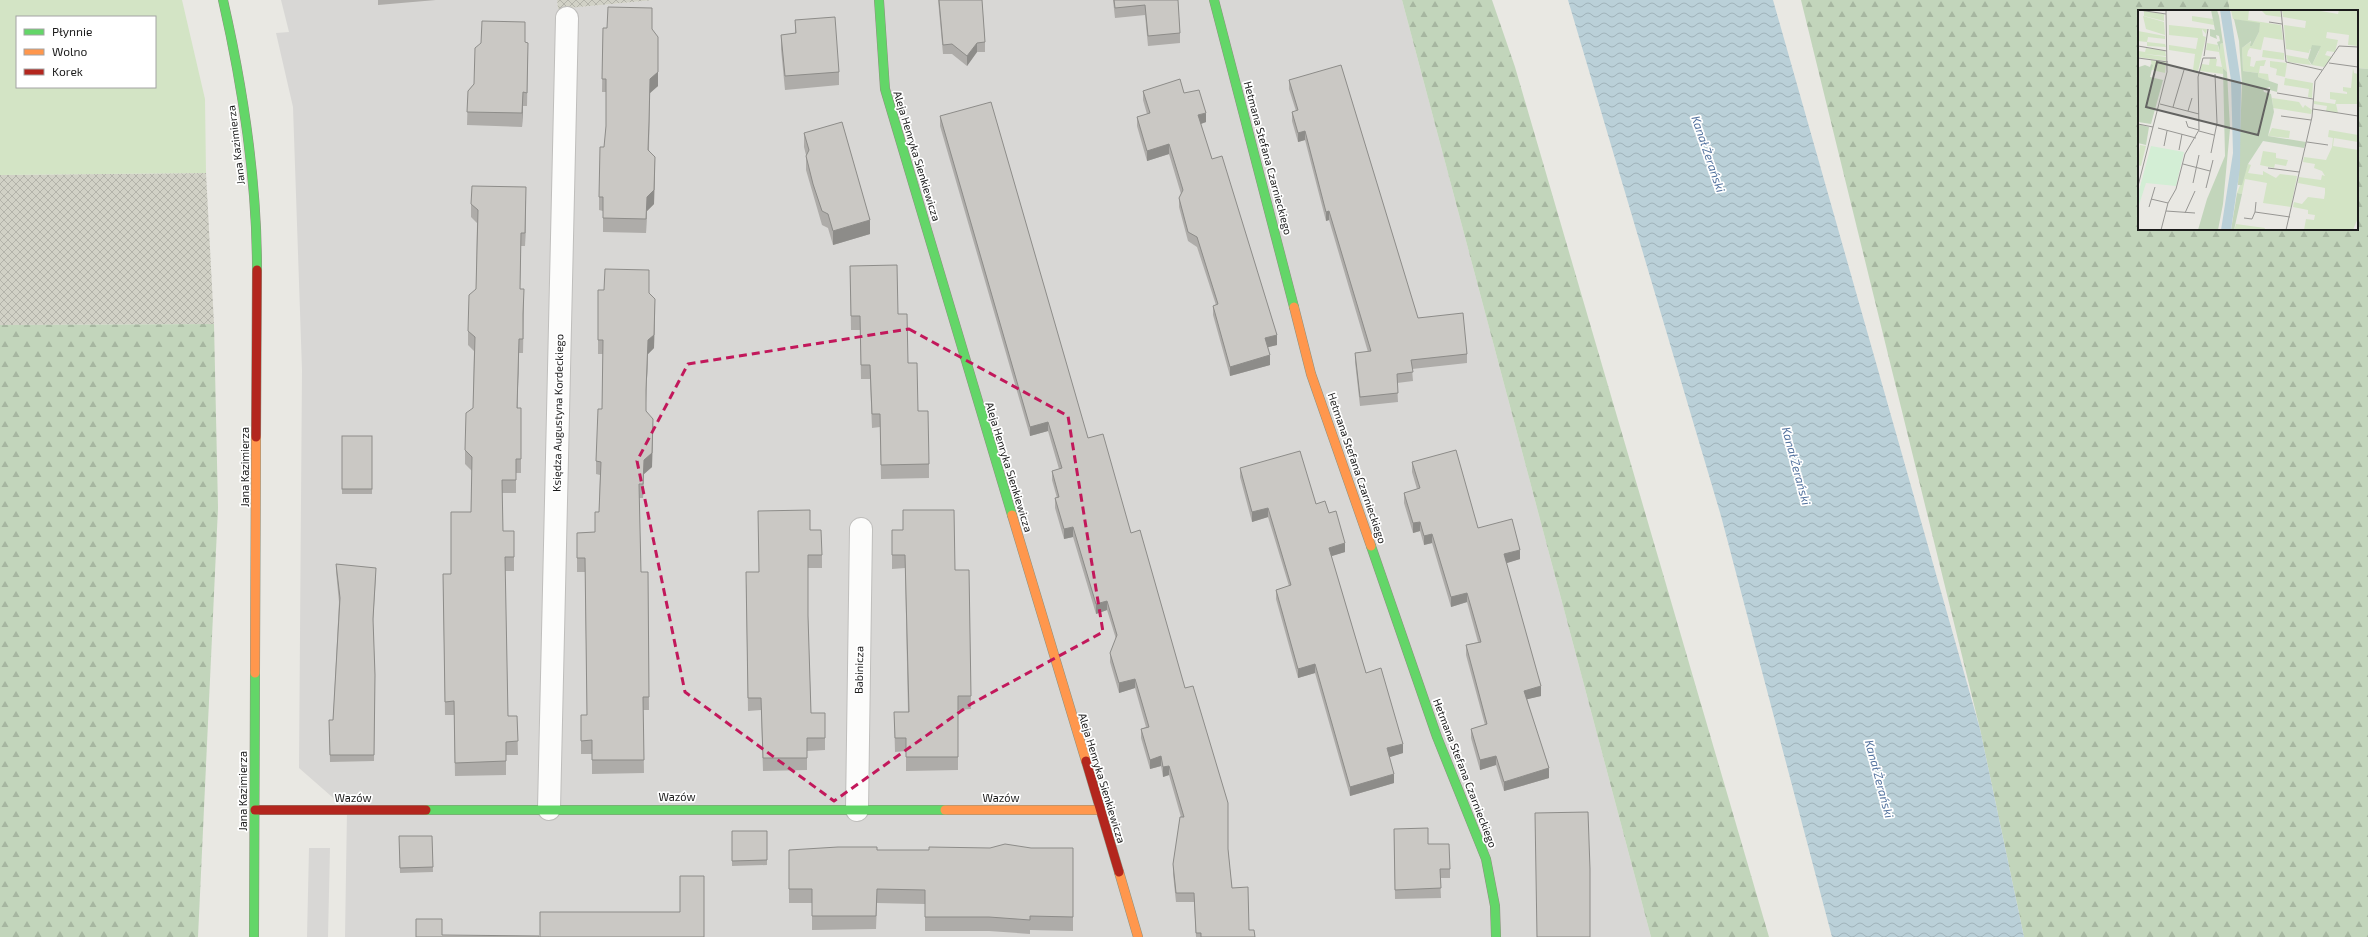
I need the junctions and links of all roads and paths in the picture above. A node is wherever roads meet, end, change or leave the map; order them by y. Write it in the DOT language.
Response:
graph roads {
  1 [pos="223,0"];
  2 [pos="880,0"];
  3 [pos="1214,0"];
  4 [pos="567,18"];
  5 [pos="861,529"];
  6 [pos="549,809"];
  7 [pos="255,810"];
  8 [pos="857,810"];
  9 [pos="1099,810"];
  10 [pos="254,937"];
  11 [pos="1138,937"];
  12 [pos="1496,937"];
  1 -- 7 [label="street, Jana Kazimierza"];
  2 -- 9 [label="street, Aleja Henryka Sienkiewicza"];
  3 -- 12 [label="street, Hetmana Stefana Czarnieckiego"];
  4 -- 6 [label="street, Księdza Augustyna Kordeckiego"];
  5 -- 8 [label="street, Babinicza"];
  6 -- 7 [label="street, Wazów"];
  6 -- 8 [label="street, Wazów"];
  7 -- 10 [label="street, Jana Kazimierza"];
  8 -- 9 [label="street, Wazów"];
  9 -- 11 [label="street, Aleja Henryka Sienkiewicza"];
}
